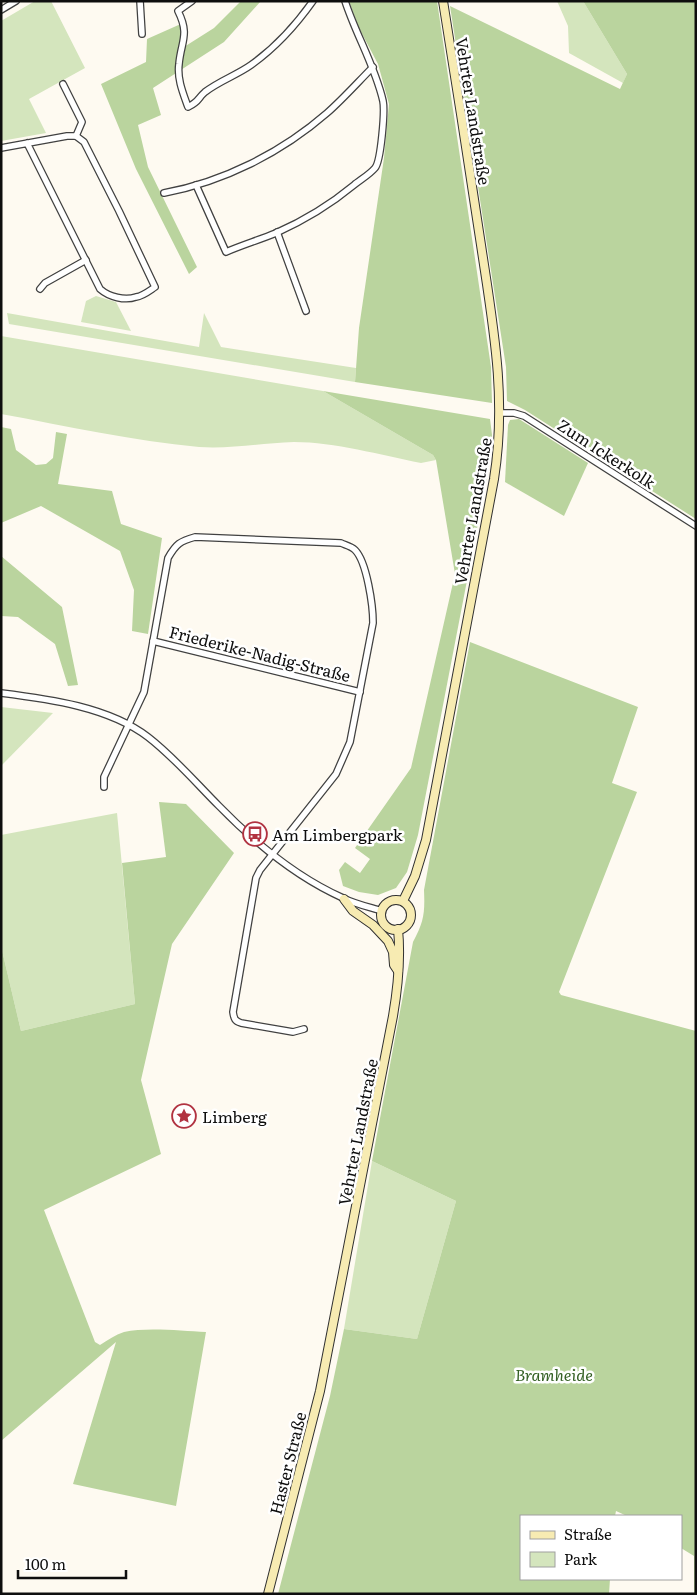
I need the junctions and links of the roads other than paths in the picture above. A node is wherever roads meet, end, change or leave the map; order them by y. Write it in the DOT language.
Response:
graph roads {
  1 [pos="16,1"];
  2 [pos="140,1"];
  3 [pos="192,1"];
  4 [pos="313,1"];
  5 [pos="345,1"];
  6 [pos="443,1"];
  7 [pos="1,10"];
  8 [pos="142,34"];
  9 [pos="373,67"];
  10 [pos="63,84"];
  11 [pos="76,136"];
  12 [pos="27,143"];
  13 [pos="1,148"];
  14 [pos="196,185"];
  15 [pos="164,193"];
  16 [pos="277,232"];
  17 [pos="86,260"];
  18 [pos="40,289"];
  19 [pos="306,312"];
  20 [pos="500,413"];
  21 [pos="696,526"];
  22 [pos="153,641"];
  23 [pos="360,692"];
  24 [pos="1,693"];
  25 [pos="129,726"];
  26 [pos="104,787"];
  27 [pos="271,854"];
  28 [pos="344,899"];
  29 [pos="403,901"];
  30 [pos="382,911"];
  31 [pos="398,929"];
  32 [pos="399,973"];
  33 [pos="304,1029"];
  34 [pos="327,1339"];
  35 [pos="268,1594"];
  1 -- 7 [label="street"];
  2 -- 8 [label="street"];
  3 -- 4 [label="street"];
  5 -- 9 [label="street"];
  6 -- 20 [label="main road, Vehrter Landstraße"];
  9 -- 14 [label="street"];
  9 -- 16 [label="street"];
  10 -- 11 [label="street"];
  11 -- 12 [label="street"];
  11 -- 17 [label="street"];
  12 -- 13 [label="street"];
  12 -- 17 [label="street"];
  14 -- 15 [label="street"];
  14 -- 16 [label="street"];
  16 -- 19 [label="street"];
  17 -- 18 [label="street"];
  20 -- 21 [label="street, Zum Ickerkolk"];
  20 -- 29 [label="main road, Vehrter Landstraße"];
  22 -- 23 [label="street, Friederike-Nadig-Straße"];
  22 -- 23 [label="street"];
  22 -- 25 [label="street"];
  23 -- 27 [label="street"];
  24 -- 25 [label="street"];
  25 -- 26 [label="street"];
  25 -- 27 [label="street"];
  27 -- 28 [label="street"];
  27 -- 33 [label="street"];
  28 -- 30 [label="street"];
  28 -- 32 [label="main road"];
  29 -- 30 [label="main road"];
  29 -- 31 [label="main road"];
  30 -- 31 [label="main road"];
  31 -- 32 [label="main road, Vehrter Landstraße"];
  32 -- 34 [label="main road, Vehrter Landstraße"];
  34 -- 35 [label="main road, Haster Straße"];
}
